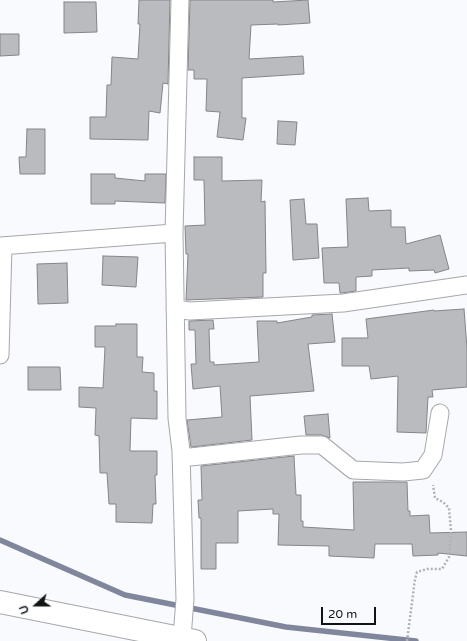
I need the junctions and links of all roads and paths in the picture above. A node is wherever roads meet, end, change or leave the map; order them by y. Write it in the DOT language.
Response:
graph roads {
  1 [pos="180,0"];
  2 [pos="174,233"];
  3 [pos="1,246"];
  4 [pos="467,285"];
  5 [pos="175,309"];
  6 [pos="0,355"];
  7 [pos="440,413"];
  8 [pos="181,458"];
  9 [pos="427,465"];
  10 [pos="0,602"];
  11 [pos="187,635"];
  12 [pos="407,641"];
  1 -- 2 [label="street"];
  2 -- 3 [label="street"];
  2 -- 5 [label="street"];
  3 -- 6 [label="street"];
  4 -- 5 [label="street"];
  5 -- 8 [label="street"];
  7 -- 9 [label="street"];
  8 -- 9 [label="street"];
  8 -- 11 [label="street"];
  9 -- 12 [label="path"];
  10 -- 11 [label="main road"];
}
